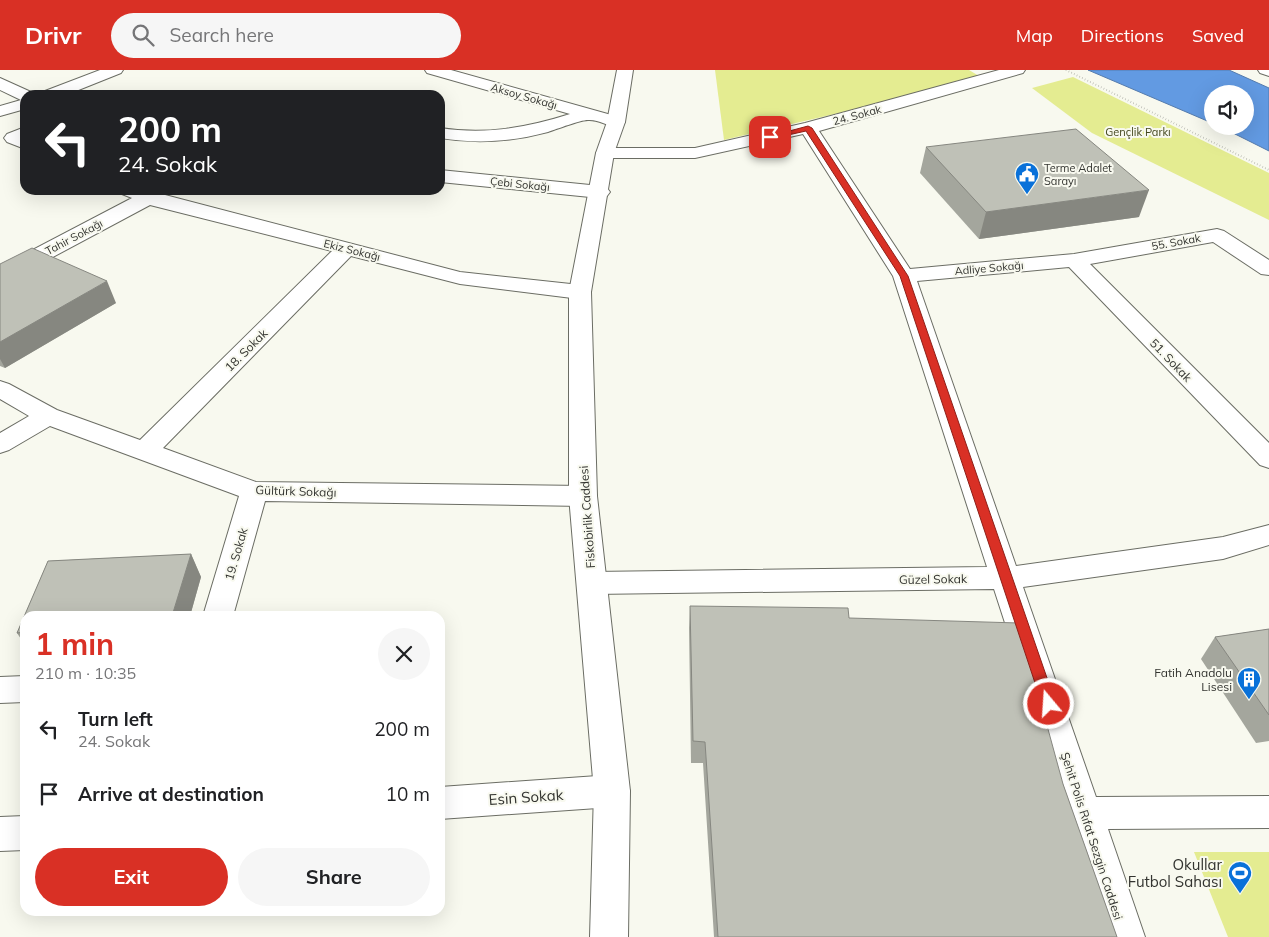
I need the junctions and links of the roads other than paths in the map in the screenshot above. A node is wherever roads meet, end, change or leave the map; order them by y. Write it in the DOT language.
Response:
graph roads {
  1 [pos="115,70"];
  2 [pos="433,70"];
  3 [pos="625,70"];
  4 [pos="1017,70"];
  5 [pos="0,83"];
  6 [pos="65,90"];
  7 [pos="20,93"];
  8 [pos="20,105"];
  9 [pos="0,111"];
  10 [pos="588,114"];
  11 [pos="616,122"];
  12 [pos="808,128"];
  13 [pos="445,133"];
  14 [pos="20,134"];
  15 [pos="20,142"];
  16 [pos="605,152"];
  17 [pos="445,176"];
  18 [pos="600,192"];
  19 [pos="141,195"];
  20 [pos="148,198"];
  21 [pos="346,249"];
  22 [pos="1074,260"];
  23 [pos="1269,270"];
  24 [pos="0,276"];
  25 [pos="904,276"];
  26 [pos="580,292"];
  27 [pos="0,389"];
  28 [pos="48,416"];
  29 [pos="0,444"];
  30 [pos="145,451"];
  31 [pos="1269,459"];
  32 [pos="254,491"];
  33 [pos="583,496"];
  34 [pos="1269,535"];
  35 [pos="1007,578"];
  36 [pos="592,583"];
  37 [pos="219,611"];
  38 [pos="20,689"];
  39 [pos="0,690"];
  40 [pos="612,791"];
  41 [pos="445,803"];
  42 [pos="1269,812"];
  43 [pos="1085,813"];
  44 [pos="20,833"];
  45 [pos="0,834"];
  46 [pos="609,937"];
  47 [pos="1126,937"];
  1 -- 6 [label="street"];
  2 -- 10 [label="street, Aksoy Sokağı"];
  3 -- 11 [label="street, Fiskobirlik Caddesi"];
  4 -- 12 [label="street, 24. Sokak"];
  5 -- 7 [label="street"];
  8 -- 9 [label="street"];
  10 -- 11 [label="street, Aksoy Sokağı"];
  10 -- 13 [label="street"];
  11 -- 16 [label="street, Fiskobirlik Caddesi"];
  12 -- 16 [label="street, 24. Sokak"];
  12 -- 25 [label="street, Şehit Polis Rıfat Sezgin Caddesi"];
  14 -- 15 [label="street"];
  16 -- 18 [label="street, Fiskobirlik Caddesi"];
  17 -- 18 [label="street, Çebi Sokağı"];
  18 -- 26 [label="street, Fiskobirlik Caddesi"];
  19 -- 20 [label="street, Ekiz Sokağı"];
  20 -- 21 [label="street, Ekiz Sokağı"];
  20 -- 24 [label="street, Tahir Sokağı"];
  21 -- 26 [label="street, Ekiz Sokağı"];
  21 -- 30 [label="street, 18. Sokak"];
  22 -- 23 [label="street, 55. Sokak"];
  22 -- 25 [label="street, Adliye Sokağı"];
  22 -- 31 [label="street, 51. Sokak"];
  25 -- 35 [label="street, Şehit Polis Rıfat Sezgin Caddesi"];
  26 -- 33 [label="street, Fiskobirlik Caddesi"];
  27 -- 28 [label="street, Gültürk Sokağı"];
  28 -- 29 [label="street"];
  28 -- 30 [label="street, Gültürk Sokağı"];
  30 -- 32 [label="street, Gültürk Sokağı"];
  32 -- 33 [label="street, Gültürk Sokağı"];
  32 -- 37 [label="street, 19. Sokak"];
  33 -- 36 [label="street, Fiskobirlik Caddesi"];
  34 -- 35 [label="street, Güzel Sokak"];
  35 -- 36 [label="street, Güzel Sokak"];
  35 -- 43 [label="street, Şehit Polis Rıfat Sezgin Caddesi"];
  36 -- 40 [label="street, Fiskobirlik Caddesi"];
  38 -- 39 [label="street"];
  40 -- 41 [label="street, Esin Sokak"];
  40 -- 46 [label="street, Fiskobirlik Caddesi"];
  42 -- 43 [label="street"];
  43 -- 47 [label="street, Şehit Polis Rıfat Sezgin Caddesi"];
  44 -- 45 [label="street"];
}
